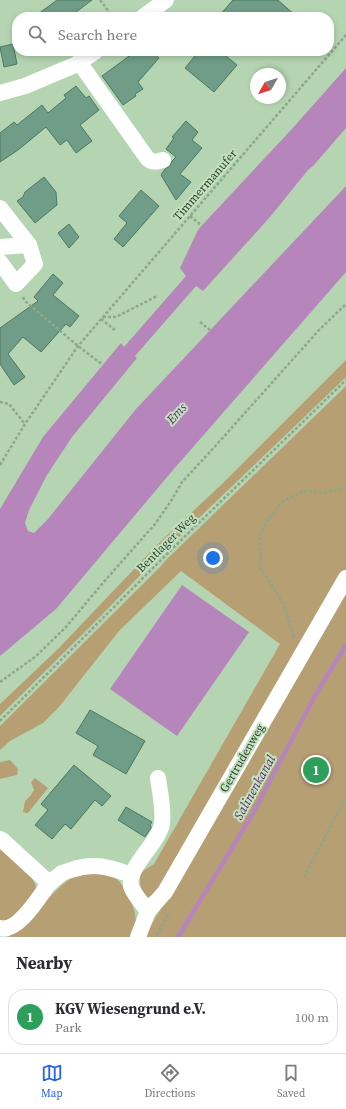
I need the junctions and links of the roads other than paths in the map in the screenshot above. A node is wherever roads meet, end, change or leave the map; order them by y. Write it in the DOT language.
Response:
graph roads {
  1 [pos="166,0"];
  2 [pos="150,12"];
  3 [pos="88,56"];
  4 [pos="79,62"];
  5 [pos="0,93"];
  6 [pos="163,160"];
  7 [pos="0,208"];
  8 [pos="29,245"];
  9 [pos="0,247"];
  10 [pos="0,262"];
  11 [pos="346,578"];
  12 [pos="158,778"];
  13 [pos="0,839"];
  14 [pos="131,875"];
  15 [pos="49,884"];
  16 [pos="148,911"];
  17 [pos="0,928"];
  18 [pos="138,937"];
  1 -- 2 [label="street"];
  3 -- 4 [label="street"];
  4 -- 5 [label="street"];
  4 -- 6 [label="street"];
  7 -- 8 [label="street"];
  8 -- 9 [label="street"];
  8 -- 10 [label="street"];
  11 -- 16 [label="street, Gertrudenweg"];
  12 -- 14 [label="street"];
  13 -- 15 [label="street"];
  14 -- 15 [label="street"];
  14 -- 16 [label="street"];
  15 -- 17 [label="street"];
  16 -- 18 [label="street, Gertrudenweg"];
}
